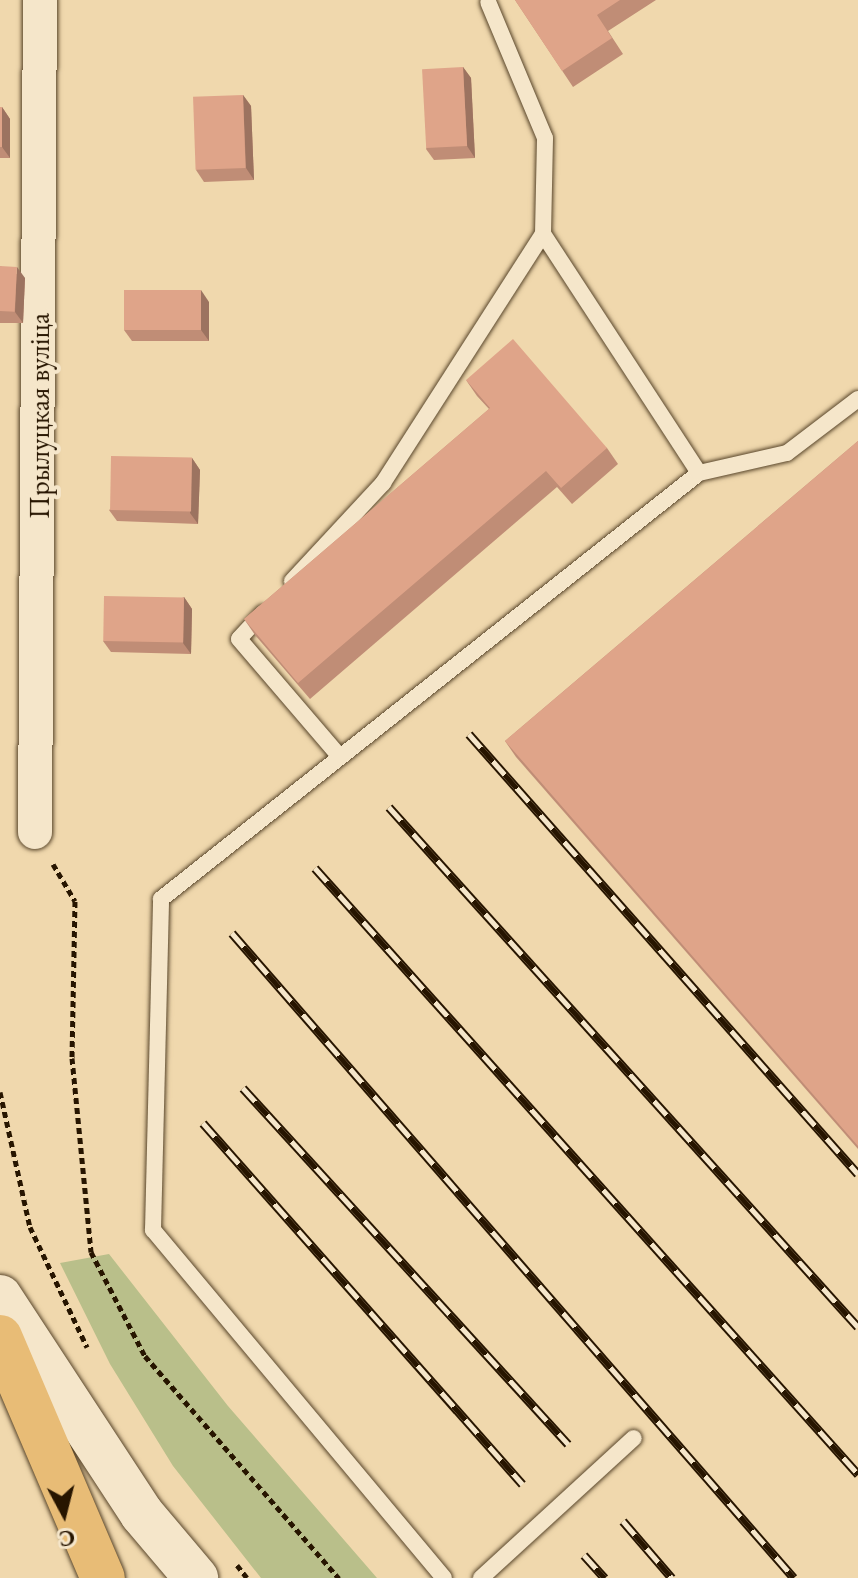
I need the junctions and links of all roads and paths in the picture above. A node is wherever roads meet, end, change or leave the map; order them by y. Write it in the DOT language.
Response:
graph roads {
  1 [pos="40,0"];
  2 [pos="488,2"];
  3 [pos="543,234"];
  4 [pos="858,399"];
  5 [pos="699,473"];
  6 [pos="340,757"];
  7 [pos="35,832"];
  8 [pos="0,1092"];
  9 [pos="0,1297"];
  10 [pos="0,1337"];
  11 [pos="91,1356"];
  12 [pos="634,1438"];
  13 [pos="212,1566"];
  14 [pos="103,1578"];
  15 [pos="247,1578"];
  16 [pos="444,1578"];
  17 [pos="481,1578"];
  1 -- 7 [label="street, Прылуцкая вуліца"];
  2 -- 3 [label="lane"];
  3 -- 5 [label="lane"];
  3 -- 6 [label="lane"];
  4 -- 5 [label="lane"];
  5 -- 6 [label="lane"];
  6 -- 16 [label="lane"];
  8 -- 11 [label="path"];
  9 -- 13 [label="main road"];
  10 -- 14 [label="main road"];
  12 -- 17 [label="lane"];
  13 -- 15 [label="path"];
}
